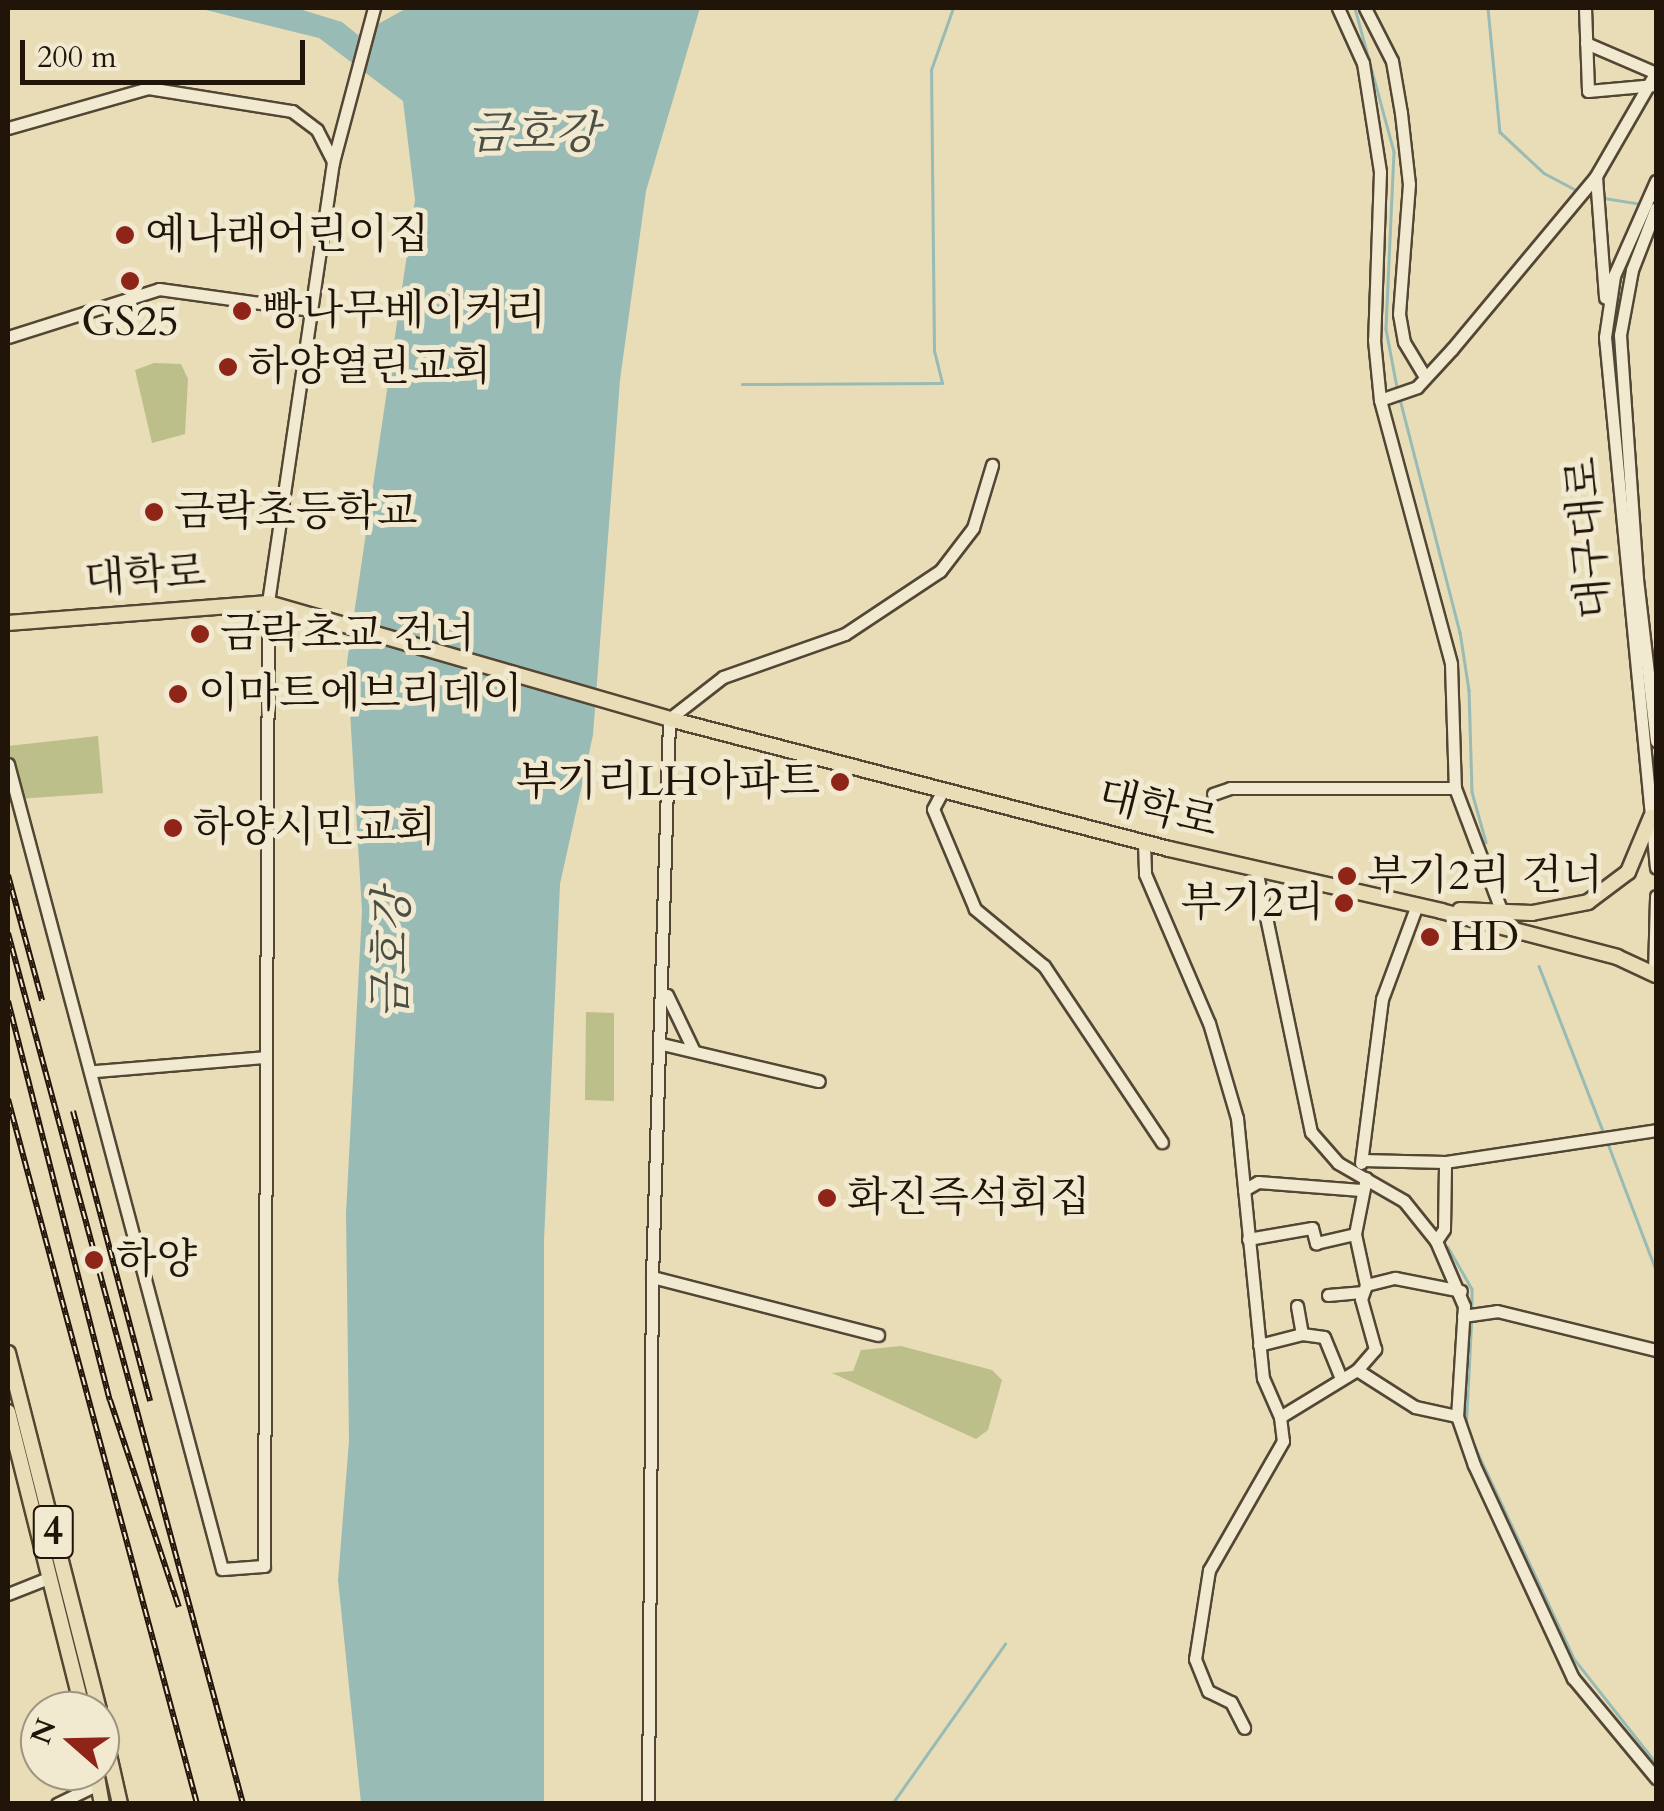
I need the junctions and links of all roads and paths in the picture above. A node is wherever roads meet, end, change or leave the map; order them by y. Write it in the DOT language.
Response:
graph roads {
  1 [pos="1338,8"];
  2 [pos="1365,8"];
  3 [pos="1585,8"];
  4 [pos="372,13"];
  5 [pos="1586,43"];
  6 [pos="1655,79"];
  7 [pos="8,128"];
  8 [pos="333,162"];
  9 [pos="1596,176"];
  10 [pos="1653,187"];
  11 [pos="1656,209"];
  12 [pos="310,310"];
  13 [pos="1606,312"];
  14 [pos="8,337"];
  15 [pos="1424,375"];
  16 [pos="1390,397"];
  17 [pos="992,465"];
  18 [pos="268,603"];
  19 [pos="8,623"];
  20 [pos="669,719"];
  21 [pos="1656,741"];
  22 [pos="8,764"];
  23 [pos="1455,788"];
  24 [pos="942,792"];
  25 [pos="1213,794"];
  26 [pos="1651,818"];
  27 [pos="1144,842"];
  28 [pos="1656,868"];
  29 [pos="1256,869"];
  30 [pos="1656,896"];
  31 [pos="1417,905"];
  32 [pos="1442,910"];
  33 [pos="1501,910"];
  34 [pos="1656,971"];
  35 [pos="664,985"];
  36 [pos="662,1044"];
  37 [pos="693,1049"];
  38 [pos="264,1057"];
  39 [pos="95,1071"];
  40 [pos="819,1081"];
  41 [pos="1656,1130"];
  42 [pos="1162,1142"];
  43 [pos="1362,1160"];
  44 [pos="1445,1162"];
  45 [pos="1362,1181"];
  46 [pos="1244,1190"];
  47 [pos="1355,1234"];
  48 [pos="1248,1239"];
  49 [pos="1436,1241"];
  50 [pos="652,1277"];
  51 [pos="1364,1289"];
  52 [pos="1460,1291"];
  53 [pos="1328,1295"];
  54 [pos="1297,1306"];
  55 [pos="1464,1316"];
  56 [pos="1302,1334"];
  57 [pos="878,1335"];
  58 [pos="1259,1345"];
  59 [pos="1656,1350"];
  60 [pos="8,1353"];
  61 [pos="1357,1370"];
  62 [pos="1340,1376"];
  63 [pos="8,1412"];
  64 [pos="1457,1416"];
  65 [pos="1280,1417"];
  66 [pos="11,1446"];
  67 [pos="48,1578"];
  68 [pos="8,1594"];
  69 [pos="78,1691"];
  70 [pos="93,1691"];
  71 [pos="1244,1728"];
  72 [pos="1656,1778"];
  73 [pos="648,1804"];
  1 -- 16 [label="street"];
  2 -- 15 [label="street"];
  3 -- 5 [label="street"];
  4 -- 8 [label="street"];
  5 -- 6 [label="street"];
  5 -- 6 [label="street"];
  6 -- 9 [label="street"];
  7 -- 8 [label="street"];
  8 -- 12 [label="street"];
  9 -- 13 [label="street"];
  9 -- 15 [label="street"];
  10 -- 13 [label="street, 대구대로"];
  11 -- 21 [label="street, 대구대로"];
  12 -- 14 [label="street"];
  12 -- 18 [label="street"];
  13 -- 26 [label="street, 대구대로"];
  15 -- 16 [label="street"];
  16 -- 23 [label="street"];
  17 -- 20 [label="street"];
  18 -- 19 [label="main road, 대학로"];
  18 -- 20 [label="main road, 대학로"];
  18 -- 38 [label="street"];
  20 -- 24 [label="main road, 대학로"];
  20 -- 35 [label="street"];
  22 -- 39 [label="street"];
  23 -- 25 [label="street"];
  23 -- 33 [label="street"];
  24 -- 27 [label="main road, 대학로"];
  24 -- 42 [label="street"];
  26 -- 28 [label="street, 대구대로"];
  26 -- 33 [label="main road"];
  27 -- 29 [label="main road, 대학로"];
  27 -- 46 [label="street"];
  29 -- 31 [label="main road, 대학로"];
  29 -- 45 [label="street"];
  30 -- 34 [label="street"];
  31 -- 32 [label="main road, 대학로"];
  31 -- 43 [label="street"];
  32 -- 33 [label="main road"];
  32 -- 34 [label="main road, 대학로"];
  35 -- 36 [label="street"];
  35 -- 37 [label="street"];
  36 -- 37 [label="street"];
  36 -- 50 [label="street"];
  37 -- 40 [label="street"];
  38 -- 39 [label="street"];
  38 -- 39 [label="street"];
  41 -- 44 [label="street"];
  43 -- 44 [label="street"];
  43 -- 45 [label="street"];
  44 -- 49 [label="street"];
  45 -- 46 [label="street"];
  45 -- 47 [label="street"];
  45 -- 49 [label="street"];
  46 -- 48 [label="street"];
  47 -- 48 [label="street"];
  47 -- 51 [label="street"];
  48 -- 58 [label="street"];
  49 -- 52 [label="street"];
  50 -- 57 [label="street"];
  50 -- 73 [label="street"];
  51 -- 52 [label="street"];
  51 -- 53 [label="street"];
  51 -- 61 [label="street"];
  52 -- 55 [label="street"];
  54 -- 56 [label="street"];
  55 -- 59 [label="street"];
  55 -- 64 [label="street"];
  56 -- 58 [label="street"];
  56 -- 62 [label="street"];
  58 -- 65 [label="street"];
  60 -- 70 [label="main road, 4"];
  61 -- 62 [label="street"];
  61 -- 64 [label="street"];
  62 -- 65 [label="street"];
  63 -- 66 [label="main road, 4"];
  64 -- 72 [label="street"];
  65 -- 71 [label="street"];
  66 -- 67 [label="main road, 4"];
  67 -- 68 [label="street"];
  67 -- 69 [label="main road, 4"];
}
